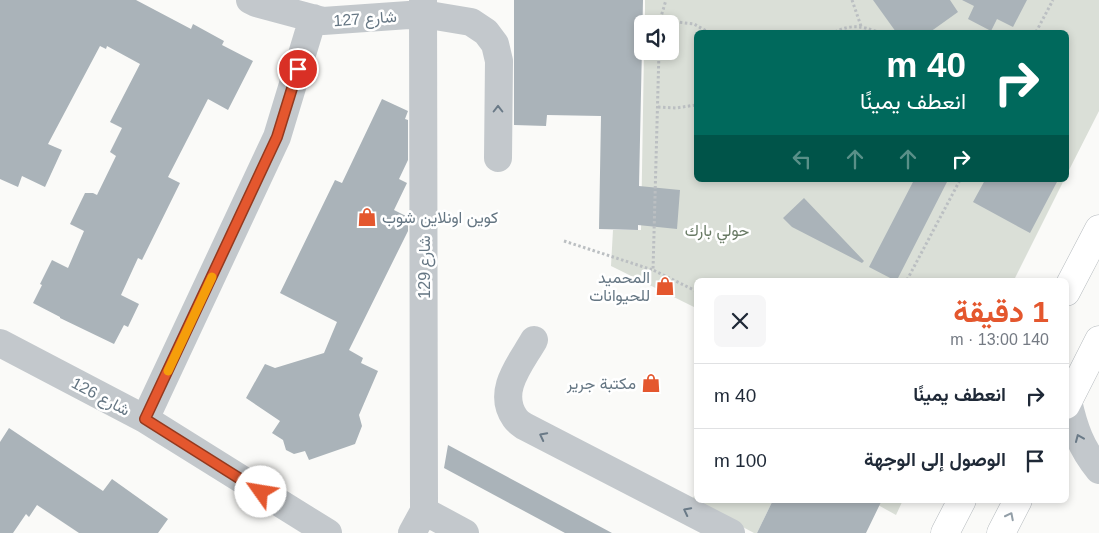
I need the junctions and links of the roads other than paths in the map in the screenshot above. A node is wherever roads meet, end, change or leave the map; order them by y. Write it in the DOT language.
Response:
graph roads {
  1 [pos="250,0"];
  2 [pos="423,7"];
  3 [pos="313,18"];
  4 [pos="498,158"];
  5 [pos="1093,239"];
  6 [pos="1059,278"];
  7 [pos="1069,286"];
  8 [pos="534,340"];
  9 [pos="0,342"];
  10 [pos="1095,351"];
  11 [pos="1069,399"];
  12 [pos="1069,409"];
  13 [pos="145,419"];
  14 [pos="1099,470"];
  15 [pos="961,503"];
  16 [pos="1017,503"];
  17 [pos="417,526"];
  18 [pos="328,533"];
  19 [pos="465,533"];
  20 [pos="730,533"];
  21 [pos="946,533"];
  22 [pos="1002,533"];
  1 -- 3 [label="street, شارع 127"];
  2 -- 3 [label="street, شارع 127"];
  4 -- 2 [label="street, شارع 127, one-way"];
  2 -- 17 [label="street, شارع 129"];
  3 -- 13 [label="street"];
  5 -- 6 [label="street"];
  5 -- 7 [label="main road"];
  20 -- 8 [label="street, one-way"];
  9 -- 13 [label="street, شارع 126"];
  10 -- 11 [label="main road"];
  14 -- 12 [label="street, one-way"];
  13 -- 18 [label="street, شارع 126"];
  15 -- 21 [label="main road"];
  22 -- 16 [label="main road, one-way"];
  17 -- 19 [label="street"];
}
